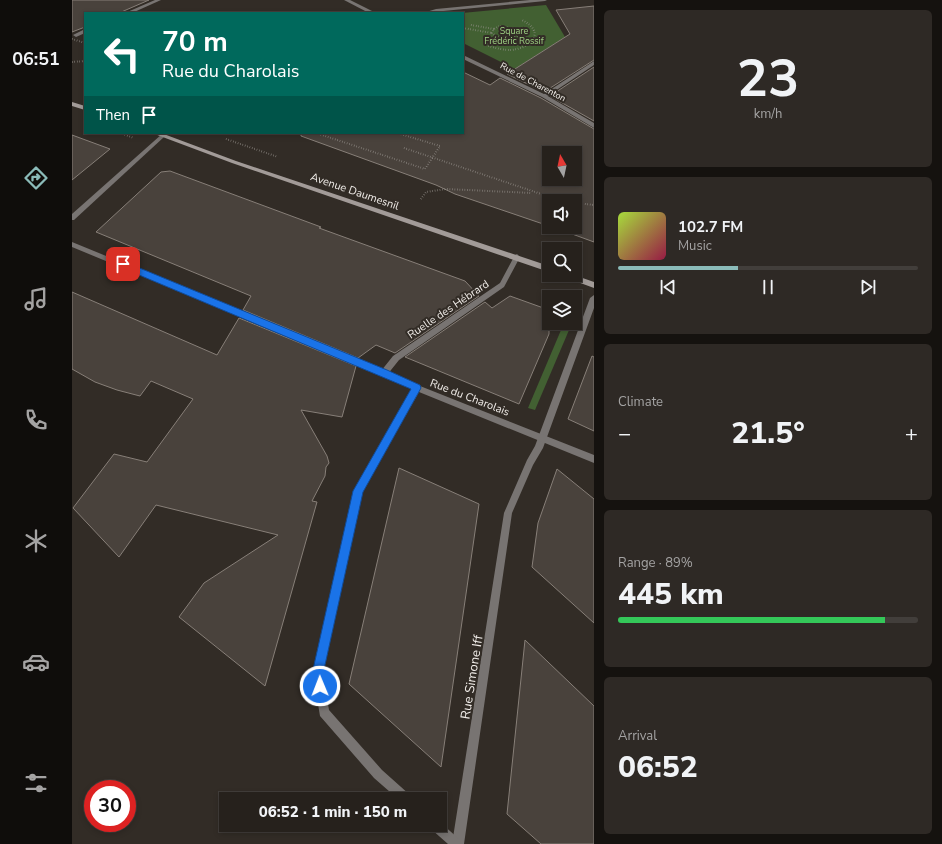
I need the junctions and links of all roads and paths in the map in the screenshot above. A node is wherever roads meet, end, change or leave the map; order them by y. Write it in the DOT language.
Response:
graph roads {
  1 [pos="159,0"];
  2 [pos="346,0"];
  3 [pos="545,0"];
  4 [pos="130,12"];
  5 [pos="371,12"];
  6 [pos="429,12"];
  7 [pos="518,18"];
  8 [pos="471,25"];
  9 [pos="464,28"];
  10 [pos="494,29"];
  11 [pos="84,32"];
  12 [pos="492,33"];
  13 [pos="74,37"];
  14 [pos="496,37"];
  15 [pos="84,42"];
  16 [pos="486,45"];
  17 [pos="482,48"];
  18 [pos="464,57"];
  19 [pos="84,61"];
  20 [pos="72,62"];
  21 [pos="594,63"];
  22 [pos="544,96"];
  23 [pos="72,104"];
  24 [pos="84,108"];
  25 [pos="594,126"];
  26 [pos="123,134"];
  27 [pos="157,134"];
  28 [pos="319,134"];
  29 [pos="400,134"];
  30 [pos="162,136"];
  31 [pos="134,138"];
  32 [pos="404,148"];
  33 [pos="433,157"];
  34 [pos="536,193"];
  35 [pos="542,195"];
  36 [pos="421,199"];
  37 [pos="582,204"];
  38 [pos="594,205"];
  39 [pos="72,218"];
  40 [pos="72,244"];
  41 [pos="516,257"];
  42 [pos="542,266"];
  43 [pos="582,281"];
  44 [pos="594,285"];
  45 [pos="594,298"];
  46 [pos="384,373"];
  47 [pos="417,388"];
  48 [pos="544,437"];
  49 [pos="594,459"];
  50 [pos="398,792"];
  51 [pos="442,832"];
  52 [pos="457,844"];
  1 -- 4 [label="street"];
  2 -- 5 [label="street"];
  3 -- 6 [label="street"];
  7 -- 16 [label="path"];
  8 -- 10 [label="path"];
  9 -- 12 [label="path"];
  10 -- 12 [label="path"];
  10 -- 14 [label="path"];
  11 -- 13 [label="street"];
  12 -- 14 [label="path"];
  13 -- 15 [label="path, bridge"];
  14 -- 16 [label="path"];
  16 -- 17 [label="path"];
  18 -- 22 [label="street, Rue de Charenton"];
  19 -- 20 [label="path"];
  21 -- 22 [label="street"];
  22 -- 25 [label="street, Rue de Charenton"];
  23 -- 24 [label="main road"];
  26 -- 31 [label="path"];
  27 -- 30 [label="main road, Avenue Daumesnil"];
  28 -- 33 [label="path"];
  29 -- 33 [label="path"];
  30 -- 39 [label="street"];
  30 -- 41 [label="main road, Avenue Daumesnil"];
  32 -- 33 [label="path"];
  33 -- 34 [label="path"];
  34 -- 35 [label="path"];
  34 -- 36 [label="path"];
  37 -- 38 [label="path"];
  40 -- 46 [label="street, Rue du Charolais"];
  41 -- 42 [label="main road, Avenue Daumesnil"];
  41 -- 46 [label="street, Ruelle des Hébrard"];
  43 -- 44 [label="main road"];
  45 -- 48 [label="street, Rue Simone Iff"];
  46 -- 47 [label="street, Rue du Charolais"];
  47 -- 48 [label="street, Rue du Charolais"];
  47 -- 50 [label="street"];
  48 -- 49 [label="street, Rue du Charolais"];
  48 -- 52 [label="street, Rue Simone Iff"];
  51 -- 52 [label="street"];
}
